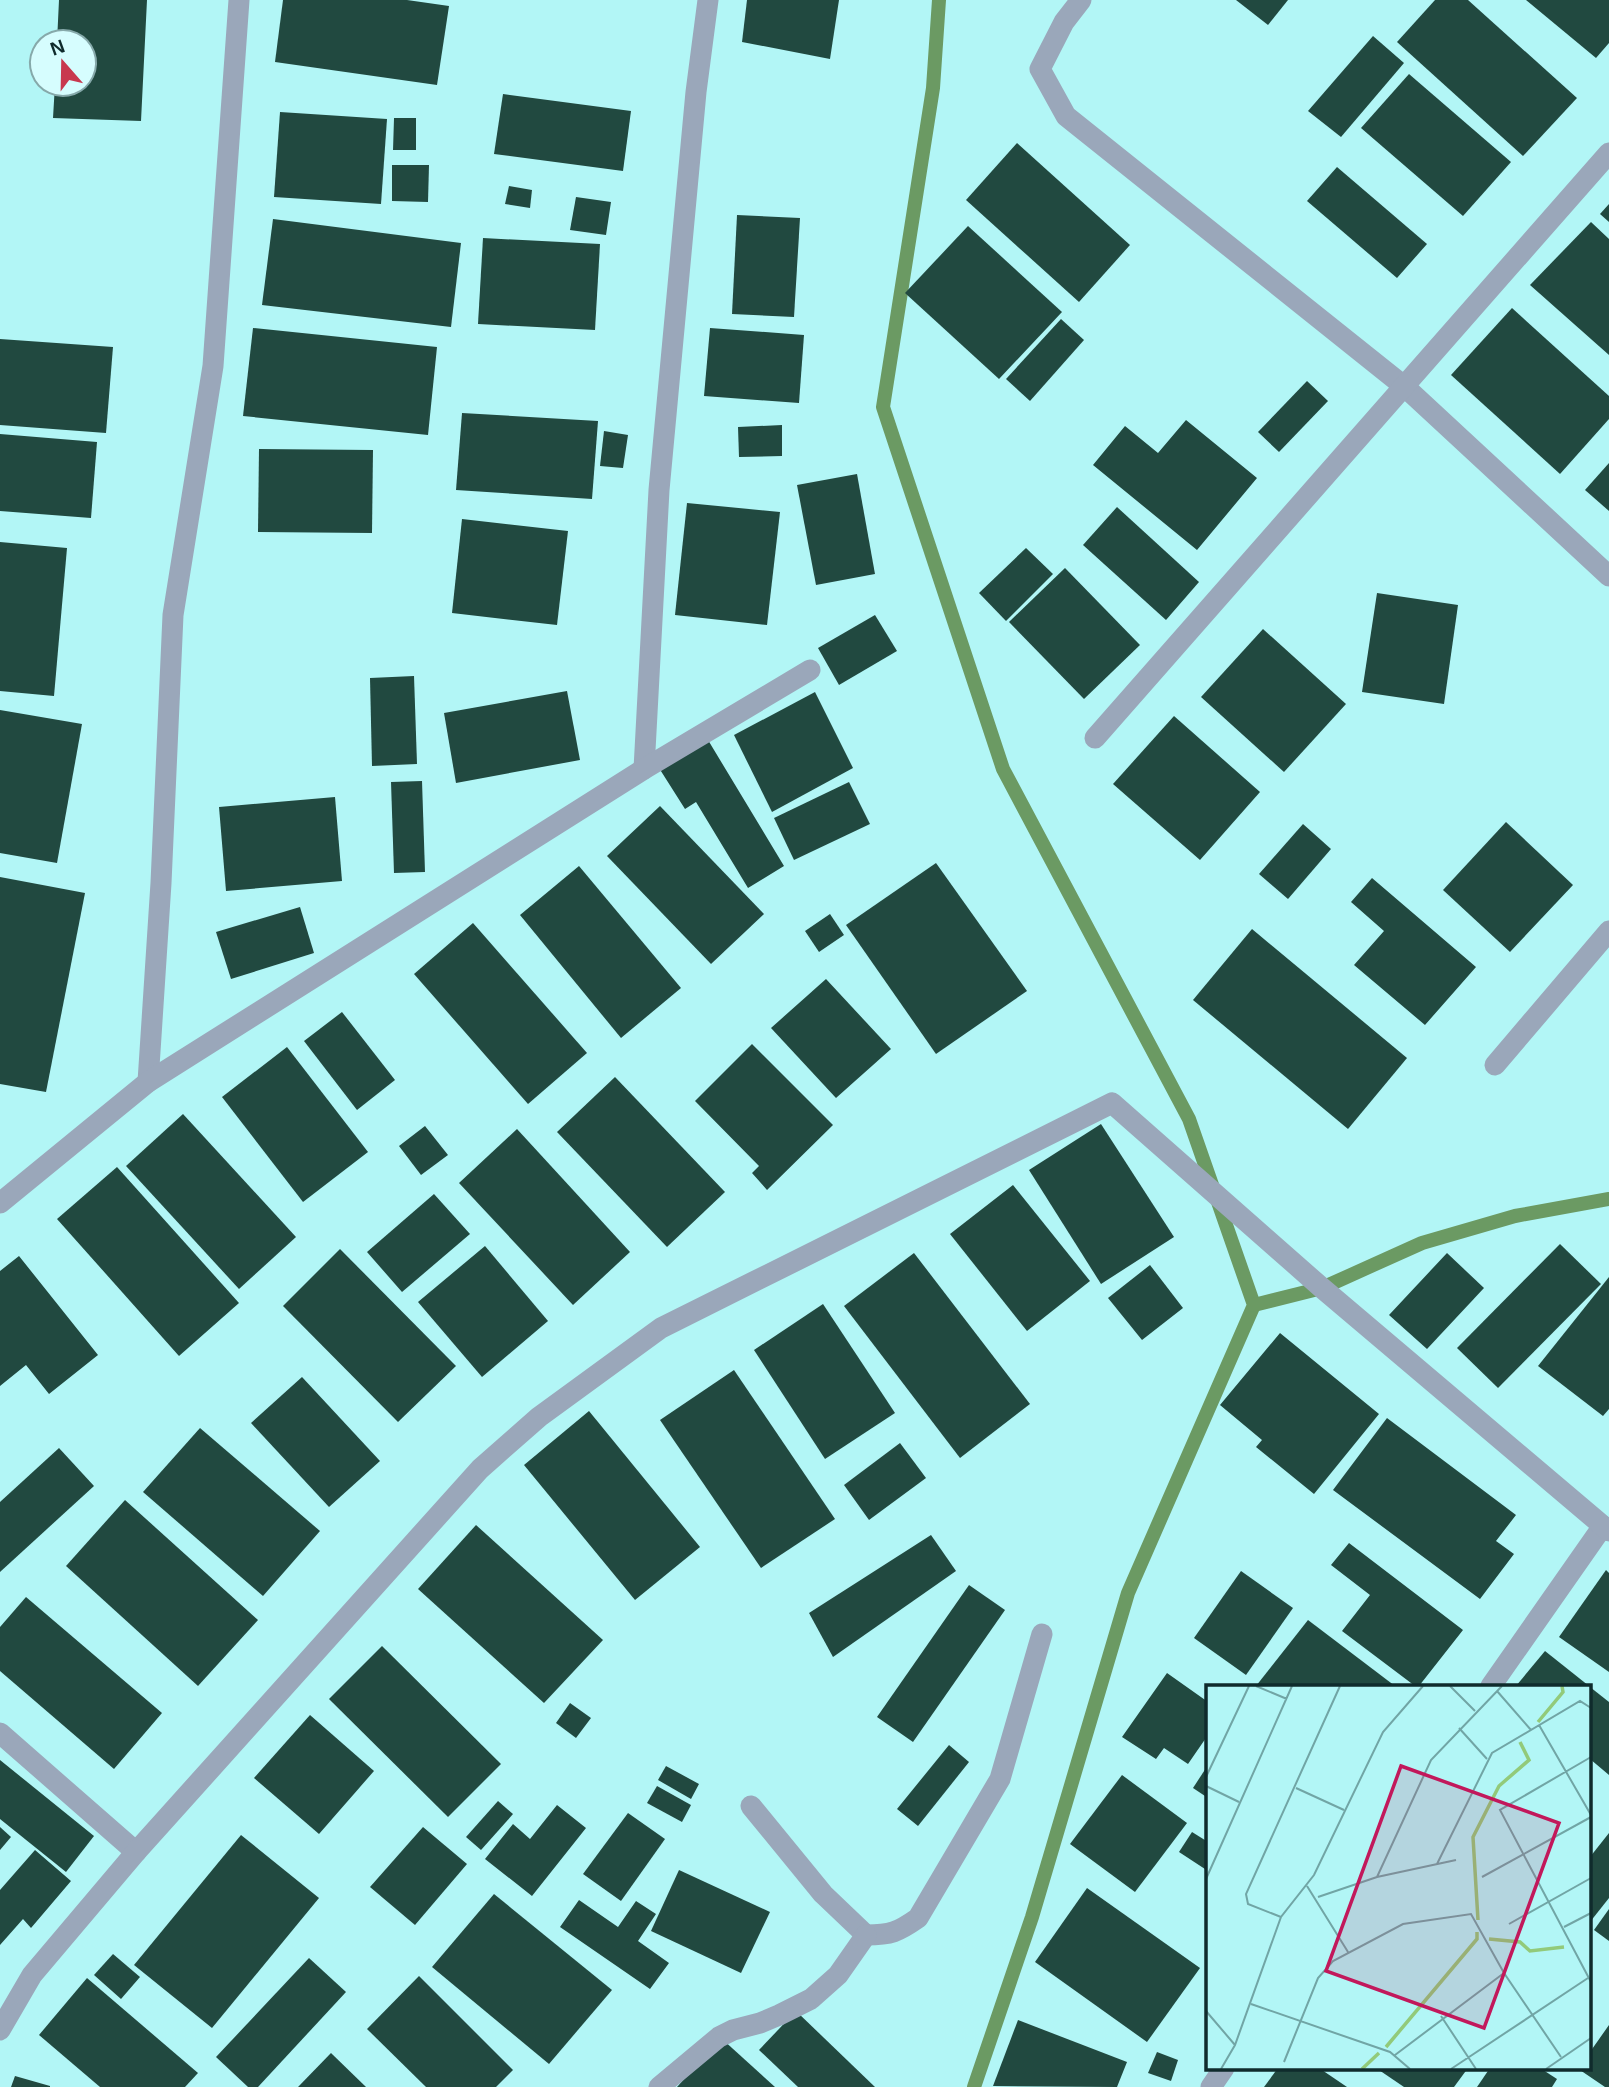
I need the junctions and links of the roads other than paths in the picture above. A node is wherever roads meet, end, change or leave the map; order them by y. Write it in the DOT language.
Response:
graph roads {
  1 [pos="239,0"];
  2 [pos="708,0"];
  3 [pos="1081,0"];
  4 [pos="1609,153"];
  5 [pos="1405,387"];
  6 [pos="1609,576"];
  7 [pos="810,670"];
  8 [pos="1095,738"];
  9 [pos="644,769"];
  10 [pos="1609,931"];
  11 [pos="1495,1065"];
  12 [pos="148,1082"];
  13 [pos="0,1203"];
  14 [pos="1606,1529"];
  15 [pos="1042,1634"];
  16 [pos="1492,1685"];
  17 [pos="0,1733"];
  18 [pos="751,1806"];
  19 [pos="136,1852"];
  20 [pos="866,1935"];
  21 [pos="0,2031"];
  22 [pos="1223,2070"];
  23 [pos="659,2087"];
  24 [pos="1210,2087"];
  1 -- 12 [label="street"];
  2 -- 9 [label="street"];
  3 -- 5 [label="street"];
  4 -- 5 [label="street"];
  5 -- 6 [label="street"];
  5 -- 8 [label="street"];
  7 -- 9 [label="street"];
  9 -- 12 [label="street"];
  10 -- 11 [label="street"];
  12 -- 13 [label="street"];
  14 -- 16 [label="street"];
  14 -- 19 [label="street"];
  15 -- 20 [label="street"];
  17 -- 19 [label="street"];
  18 -- 20 [label="street"];
  19 -- 21 [label="street"];
  20 -- 23 [label="street"];
  22 -- 24 [label="street"];
}
